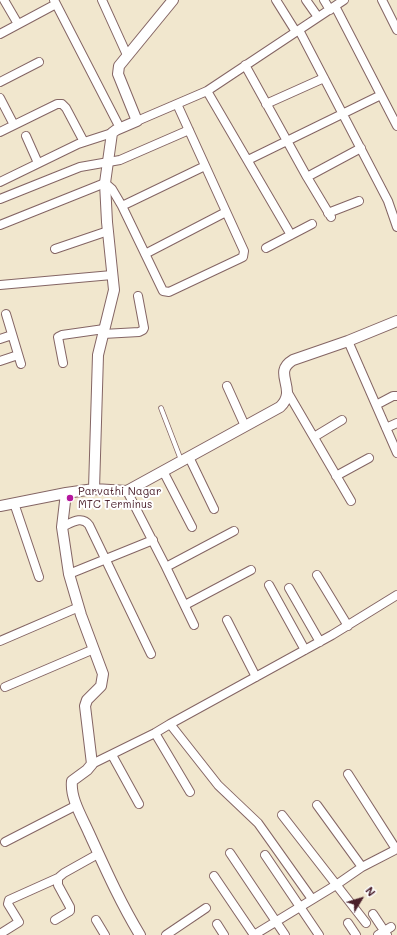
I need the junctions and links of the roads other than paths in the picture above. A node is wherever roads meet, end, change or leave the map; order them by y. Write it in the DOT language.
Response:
graph roads {
  1 [pos="4,0"];
  2 [pos="172,0"];
  3 [pos="276,0"];
  4 [pos="306,0"];
  5 [pos="324,0"];
  6 [pos="344,0"];
  7 [pos="382,0"];
  8 [pos="104,1"];
  9 [pos="55,2"];
  10 [pos="333,8"];
  11 [pos="318,17"];
  12 [pos="18,24"];
  13 [pos="397,30"];
  14 [pos="298,31"];
  15 [pos="0,34"];
  16 [pos="128,55"];
  17 [pos="39,62"];
  18 [pos="245,65"];
  19 [pos="324,78"];
  20 [pos="0,82"];
  21 [pos="207,90"];
  22 [pos="381,95"];
  23 [pos="0,98"];
  24 [pos="177,104"];
  25 [pos="266,104"];
  26 [pos="343,115"];
  27 [pos="137,121"];
  28 [pos="14,125"];
  29 [pos="397,126"];
  30 [pos="116,130"];
  31 [pos="189,130"];
  32 [pos="0,132"];
  33 [pos="26,136"];
  34 [pos="286,141"];
  35 [pos="84,142"];
  36 [pos="361,148"];
  37 [pos="248,160"];
  38 [pos="108,162"];
  39 [pos="38,163"];
  40 [pos="205,166"];
  41 [pos="307,177"];
  42 [pos="0,182"];
  43 [pos="105,183"];
  44 [pos="0,200"];
  45 [pos="359,201"];
  46 [pos="122,206"];
  47 [pos="226,212"];
  48 [pos="312,224"];
  49 [pos="0,225"];
  50 [pos="397,227"];
  51 [pos="108,231"];
  52 [pos="291,234"];
  53 [pos="266,248"];
  54 [pos="55,249"];
  55 [pos="145,254"];
  56 [pos="112,275"];
  57 [pos="0,285"];
  58 [pos="138,296"];
  59 [pos="6,314"];
  60 [pos="397,321"];
  61 [pos="103,332"];
  62 [pos="12,335"];
  63 [pos="0,339"];
  64 [pos="348,341"];
  65 [pos="18,355"];
  66 [pos="0,361"];
  67 [pos="62,363"];
  68 [pos="21,364"];
  69 [pos="227,386"];
  70 [pos="288,393"];
  71 [pos="397,396"];
  72 [pos="376,405"];
  73 [pos="162,408"];
  74 [pos="342,420"];
  75 [pos="397,424"];
  76 [pos="246,426"];
  77 [pos="386,428"];
  78 [pos="314,437"];
  79 [pos="397,452"];
  80 [pos="369,458"];
  81 [pos="185,459"];
  82 [pos="163,471"];
  83 [pos="336,476"];
  84 [pos="94,490"];
  85 [pos="127,491"];
  86 [pos="66,493"];
  87 [pos="351,501"];
  88 [pos="14,503"];
  89 [pos="0,506"];
  90 [pos="214,510"];
  91 [pos="62,526"];
  92 [pos="192,527"];
  93 [pos="234,531"];
  94 [pos="153,540"];
  95 [pos="105,559"];
  96 [pos="166,567"];
  97 [pos="251,570"];
  98 [pos="69,574"];
  99 [pos="317,575"];
  100 [pos="39,578"];
  101 [pos="269,585"];
  102 [pos="290,588"];
  103 [pos="397,595"];
  104 [pos="185,605"];
  105 [pos="79,607"];
  106 [pos="227,620"];
  107 [pos="194,625"];
  108 [pos="348,626"];
  109 [pos="0,641"];
  110 [pos="320,642"];
  111 [pos="94,649"];
  112 [pos="305,650"];
  113 [pos="151,654"];
  114 [pos="256,677"];
  115 [pos="6,687"];
  116 [pos="170,724"];
  117 [pos="155,733"];
  118 [pos="112,755"];
  119 [pos="92,764"];
  120 [pos="348,774"];
  121 [pos="190,792"];
  122 [pos="140,804"];
  123 [pos="77,805"];
  124 [pos="317,805"];
  125 [pos="282,815"];
  126 [pos="5,842"];
  127 [pos="397,849"];
  128 [pos="230,853"];
  129 [pos="98,854"];
  130 [pos="265,855"];
  131 [pos="362,867"];
  132 [pos="214,876"];
  133 [pos="58,878"];
  134 [pos="336,885"];
  135 [pos="312,899"];
  136 [pos="300,906"];
  137 [pos="206,908"];
  138 [pos="373,914"];
  139 [pos="55,920"];
  140 [pos="96,920"];
  141 [pos="276,921"];
  142 [pos="366,923"];
  143 [pos="217,924"];
  144 [pos="348,924"];
  145 [pos="385,932"];
  146 [pos="0,934"];
  147 [pos="105,935"];
  148 [pos="140,935"];
  149 [pos="166,935"];
  150 [pos="224,935"];
  151 [pos="254,935"];
  152 [pos="285,935"];
  153 [pos="319,935"];
  154 [pos="356,935"];
  1 -- 12 [label="street"];
  2 -- 16 [label="street"];
  3 -- 14 [label="street"];
  4 -- 11 [label="street"];
  5 -- 10 [label="street"];
  6 -- 10 [label="street"];
  7 -- 13 [label="street"];
  8 -- 16 [label="street"];
  9 -- 12 [label="street"];
  9 -- 30 [label="street"];
  10 -- 11 [label="street"];
  10 -- 22 [label="street"];
  11 -- 14 [label="street"];
  12 -- 15 [label="street"];
  14 -- 18 [label="street"];
  14 -- 19 [label="street"];
  16 -- 27 [label="street"];
  17 -- 20 [label="street"];
  18 -- 21 [label="street"];
  18 -- 25 [label="street"];
  19 -- 25 [label="street"];
  19 -- 26 [label="street"];
  21 -- 24 [label="street"];
  21 -- 37 [label="street"];
  22 -- 26 [label="street"];
  22 -- 29 [label="street"];
  23 -- 28 [label="street"];
  24 -- 27 [label="street"];
  24 -- 31 [label="street"];
  25 -- 34 [label="street"];
  26 -- 34 [label="street"];
  26 -- 36 [label="street"];
  27 -- 30 [label="street"];
  28 -- 32 [label="street"];
  28 -- 35 [label="street"];
  30 -- 35 [label="street"];
  30 -- 38 [label="street"];
  31 -- 38 [label="street"];
  31 -- 40 [label="street"];
  33 -- 39 [label="street"];
  34 -- 37 [label="street"];
  34 -- 41 [label="street"];
  35 -- 39 [label="street"];
  36 -- 41 [label="street"];
  36 -- 50 [label="street"];
  37 -- 52 [label="street"];
  38 -- 43 [label="street"];
  38 -- 44 [label="street"];
  39 -- 42 [label="street"];
  40 -- 46 [label="street"];
  40 -- 47 [label="street"];
  41 -- 45 [label="street"];
  43 -- 46 [label="street"];
  43 -- 49 [label="street"];
  43 -- 51 [label="street"];
  46 -- 55 [label="street"];
  47 -- 55 [label="street"];
  47 -- 55 [label="street"];
  48 -- 52 [label="street"];
  51 -- 54 [label="street"];
  51 -- 56 [label="street"];
  52 -- 53 [label="street"];
  56 -- 57 [label="street"];
  56 -- 61 [label="street"];
  58 -- 61 [label="street"];
  59 -- 62 [label="street"];
  60 -- 64 [label="street"];
  61 -- 67 [label="street"];
  61 -- 84 [label="street"];
  62 -- 63 [label="street"];
  62 -- 65 [label="street"];
  64 -- 70 [label="street"];
  64 -- 72 [label="street"];
  65 -- 66 [label="street"];
  65 -- 68 [label="street"];
  69 -- 76 [label="street"];
  70 -- 76 [label="street"];
  70 -- 78 [label="street"];
  71 -- 72 [label="street"];
  72 -- 77 [label="street"];
  73 -- 81 [label="lane"];
  74 -- 78 [label="street"];
  75 -- 77 [label="street"];
  76 -- 81 [label="street"];
  77 -- 79 [label="street"];
  78 -- 83 [label="street"];
  80 -- 83 [label="street"];
  81 -- 82 [label="street"];
  81 -- 90 [label="street"];
  82 -- 85 [label="street"];
  82 -- 92 [label="street"];
  83 -- 87 [label="street"];
  84 -- 85 [label="street"];
  84 -- 86 [label="street"];
  85 -- 94 [label="street"];
  86 -- 88 [label="street"];
  86 -- 91 [label="street"];
  88 -- 89 [label="street"];
  88 -- 100 [label="street"];
  91 -- 95 [label="street"];
  91 -- 98 [label="street"];
  93 -- 96 [label="street"];
  94 -- 95 [label="street"];
  94 -- 96 [label="street"];
  95 -- 98 [label="street"];
  95 -- 113 [label="street"];
  96 -- 104 [label="street"];
  97 -- 104 [label="street"];
  98 -- 105 [label="street"];
  99 -- 108 [label="street"];
  101 -- 112 [label="street"];
  102 -- 110 [label="street"];
  103 -- 108 [label="street"];
  104 -- 107 [label="street"];
  105 -- 109 [label="street"];
  105 -- 111 [label="street"];
  106 -- 114 [label="street"];
  108 -- 110 [label="street"];
  110 -- 112 [label="street"];
  111 -- 115 [label="street"];
  111 -- 119 [label="street"];
  112 -- 114 [label="street"];
  114 -- 116 [label="street"];
  116 -- 117 [label="street"];
  116 -- 135 [label="street"];
  117 -- 118 [label="street"];
  117 -- 121 [label="street"];
  118 -- 119 [label="street"];
  118 -- 122 [label="street"];
  119 -- 123 [label="street"];
  120 -- 127 [label="street"];
  123 -- 126 [label="street"];
  123 -- 129 [label="street"];
  124 -- 131 [label="street"];
  125 -- 134 [label="street"];
  127 -- 131 [label="street"];
  128 -- 141 [label="street"];
  129 -- 133 [label="street"];
  129 -- 148 [label="street"];
  130 -- 136 [label="street"];
  131 -- 134 [label="street"];
  132 -- 151 [label="street"];
  133 -- 139 [label="street"];
  133 -- 146 [label="street"];
  134 -- 135 [label="street"];
  134 -- 142 [label="street"];
  135 -- 136 [label="street"];
  136 -- 141 [label="street"];
  136 -- 153 [label="street"];
  137 -- 149 [label="street"];
  138 -- 145 [label="street"];
  140 -- 147 [label="street"];
  141 -- 151 [label="street"];
  141 -- 152 [label="street"];
  143 -- 150 [label="street"];
  144 -- 154 [label="street"];
}
